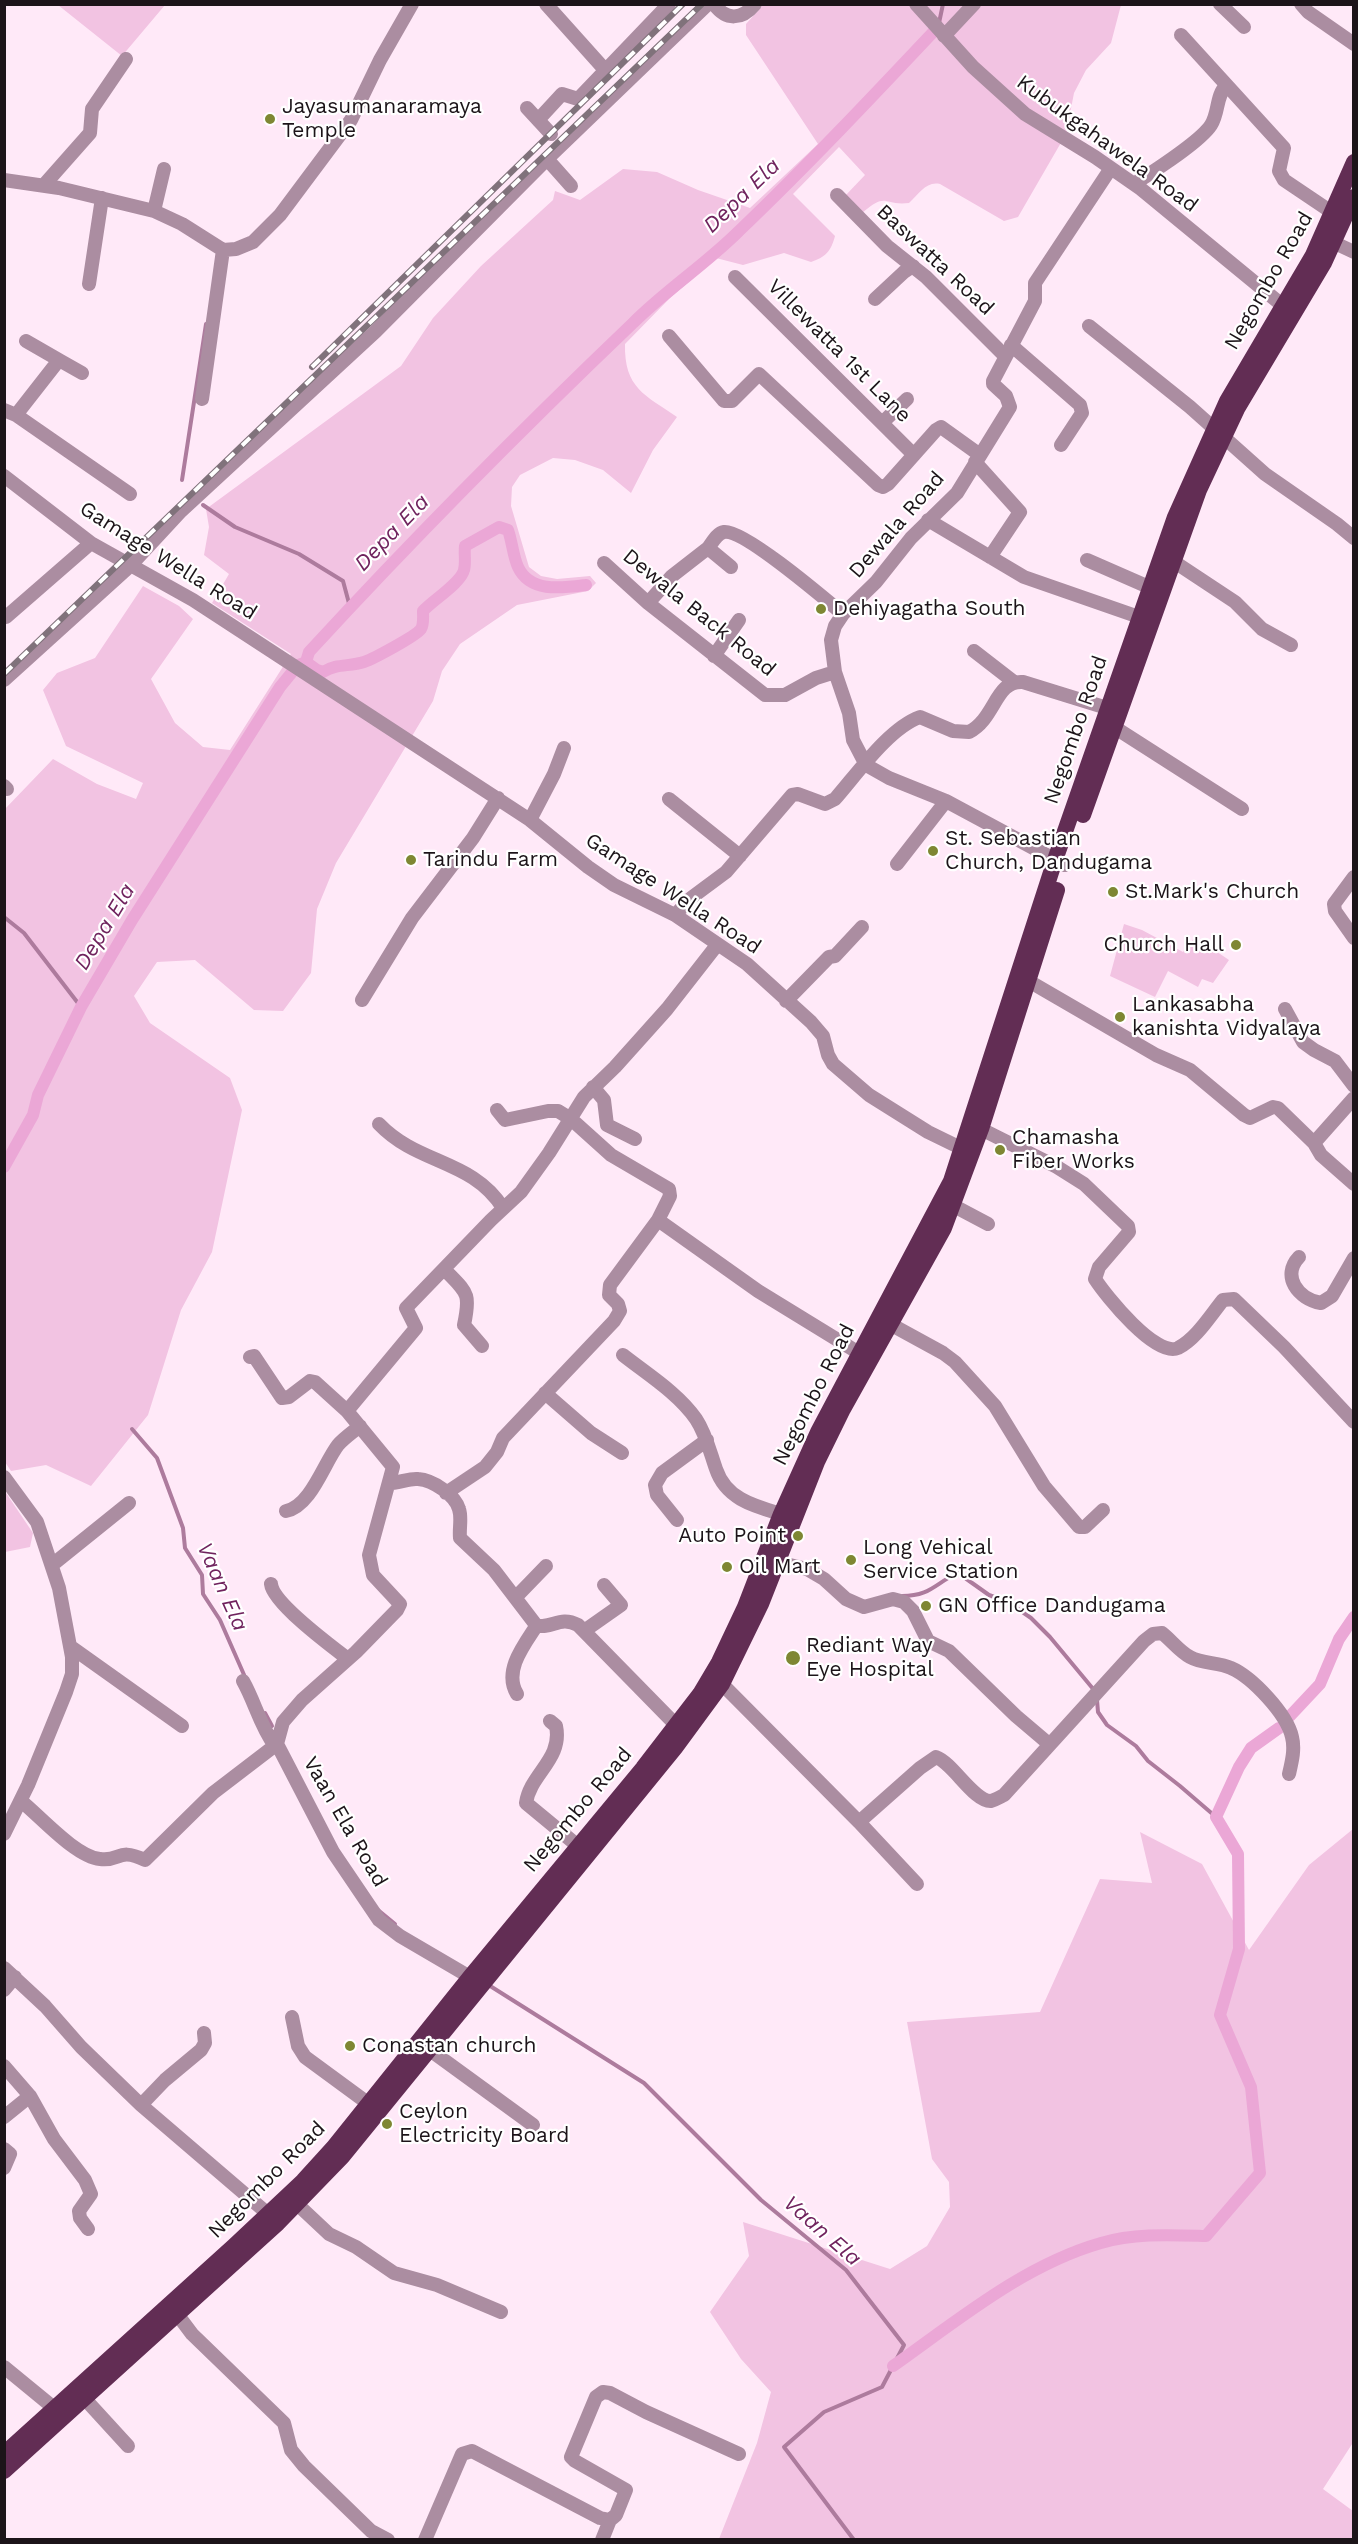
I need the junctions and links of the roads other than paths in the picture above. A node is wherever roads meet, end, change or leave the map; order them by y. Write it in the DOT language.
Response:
graph roads {
  1 [pos="412,4"];
  2 [pos="546,4"];
  3 [pos="669,4"];
  4 [pos="708,4"];
  5 [pos="714,4"];
  6 [pos="755,4"];
  7 [pos="916,4"];
  8 [pos="974,4"];
  9 [pos="1220,4"];
  10 [pos="1301,4"];
  11 [pos="1244,27"];
  12 [pos="943,35"];
  13 [pos="1181,35"];
  14 [pos="1353,44"];
  15 [pos="126,59"];
  16 [pos="606,71"];
  17 [pos="1226,86"];
  18 [pos="527,108"];
  19 [pos="538,120"];
  20 [pos="551,134"];
  21 [pos="546,159"];
  22 [pos="1353,162"];
  23 [pos="1111,168"];
  24 [pos="164,169"];
  25 [pos="4,180"];
  26 [pos="1134,184"];
  27 [pos="44,185"];
  28 [pos="571,186"];
  29 [pos="837,195"];
  30 [pos="1353,197"];
  31 [pos="102,198"];
  32 [pos="154,211"];
  33 [pos="1333,213"];
  34 [pos="1328,240"];
  35 [pos="223,250"];
  36 [pos="1353,252"];
  37 [pos="913,266"];
  38 [pos="735,277"];
  39 [pos="89,284"];
  40 [pos="875,299"];
  41 [pos="1282,305"];
  42 [pos="1089,326"];
  43 [pos="669,336"];
  44 [pos="26,341"];
  45 [pos="1008,351"];
  46 [pos="59,360"];
  47 [pos="82,373"];
  48 [pos="202,399"];
  49 [pos="907,399"];
  50 [pos="10,412"];
  51 [pos="882,423"];
  52 [pos="1219,432"];
  53 [pos="1061,445"];
  54 [pos="914,455"];
  55 [pos="977,459"];
  56 [pos="6,480"];
  57 [pos="130,494"];
  58 [pos="928,520"];
  59 [pos="1353,538"];
  60 [pos="91,543"];
  61 [pos="708,548"];
  62 [pos="990,557"];
  63 [pos="1087,560"];
  64 [pos="1173,561"];
  65 [pos="604,563"];
  66 [pos="131,565"];
  67 [pos="731,567"];
  68 [pos="1151,588"];
  69 [pos="648,603"];
  70 [pos="843,614"];
  71 [pos="6,617"];
  72 [pos="1139,617"];
  73 [pos="739,620"];
  74 [pos="1291,645"];
  75 [pos="974,651"];
  76 [pos="714,656"];
  77 [pos="835,672"];
  78 [pos="4,680"];
  79 [pos="1014,682"];
  80 [pos="1107,708"];
  81 [pos="1114,727"];
  82 [pos="564,747"];
  83 [pos="866,765"];
  84 [pos="498,798"];
  85 [pos="669,799"];
  86 [pos="946,801"];
  87 [pos="1242,809"];
  88 [pos="530,820"];
  89 [pos="740,856"];
  90 [pos="1060,862"];
  91 [pos="897,864"];
  92 [pos="1353,877"];
  93 [pos="675,915"];
  94 [pos="862,927"];
  95 [pos="1353,938"];
  96 [pos="717,945"];
  97 [pos="1024,978"];
  98 [pos="362,1000"];
  99 [pos="786,1001"];
  100 [pos="1285,1009"];
  101 [pos="1353,1086"];
  102 [pos="593,1087"];
  103 [pos="1353,1098"];
  104 [pos="497,1110"];
  105 [pos="571,1119"];
  106 [pos="380,1124"];
  107 [pos="981,1129"];
  108 [pos="635,1140"];
  109 [pos="1314,1143"];
  110 [pos="967,1152"];
  111 [pos="1353,1184"];
  112 [pos="954,1206"];
  113 [pos="504,1208"];
  114 [pos="658,1220"];
  115 [pos="988,1224"];
  116 [pos="1299,1257"];
  117 [pos="1353,1258"];
  118 [pos="444,1269"];
  119 [pos="890,1324"];
  120 [pos="482,1346"];
  121 [pos="859,1353"];
  122 [pos="623,1355"];
  123 [pos="250,1358"];
  124 [pos="545,1393"];
  125 [pos="347,1412"];
  126 [pos="1353,1422"];
  127 [pos="360,1426"];
  128 [pos="707,1440"];
  129 [pos="622,1453"];
  130 [pos="4,1476"];
  131 [pos="390,1483"];
  132 [pos="446,1493"];
  133 [pos="129,1503"];
  134 [pos="286,1510"];
  135 [pos="1103,1510"];
  136 [pos="781,1514"];
  137 [pos="677,1520"];
  138 [pos="777,1562"];
  139 [pos="52,1565"];
  140 [pos="546,1566"];
  141 [pos="271,1584"];
  142 [pos="604,1585"];
  143 [pos="516,1597"];
  144 [pos="537,1625"];
  145 [pos="584,1630"];
  146 [pos="71,1647"];
  147 [pos="348,1659"];
  148 [pos="243,1681"];
  149 [pos="722,1684"];
  150 [pos="517,1694"];
  151 [pos="550,1721"];
  152 [pos="676,1725"];
  153 [pos="182,1726"];
  154 [pos="1049,1744"];
  155 [pos="276,1745"];
  156 [pos="1289,1774"];
  157 [pos="21,1801"];
  158 [pos="859,1822"];
  159 [pos="4,1834"];
  160 [pos="578,1846"];
  161 [pos="917,1884"];
  162 [pos="10,1972"];
  163 [pos="470,1977"];
  164 [pos="4,1990"];
  165 [pos="292,2017"];
  166 [pos="204,2033"];
  167 [pos="430,2050"];
  168 [pos="4,2066"];
  169 [pos="30,2096"];
  170 [pos="369,2104"];
  171 [pos="141,2105"];
  172 [pos="4,2117"];
  173 [pos="533,2125"];
  174 [pos="4,2149"];
  175 [pos="4,2168"];
  176 [pos="297,2204"];
  177 [pos="273,2218"];
  178 [pos="88,2229"];
  179 [pos="501,2312"];
  180 [pos="177,2314"];
  181 [pos="4,2367"];
  182 [pos="85,2399"];
  183 [pos="54,2409"];
  184 [pos="128,2446"];
  185 [pos="4,2454"];
  186 [pos="739,2454"];
  187 [pos="4,2471"];
  188 [pos="610,2520"];
  189 [pos="370,2535"];
  190 [pos="388,2540"];
  191 [pos="425,2540"];
  192 [pos="602,2540"];
  1 -- 35 [label="street"];
  2 -- 16 [label="street"];
  3 -- 16 [label="street"];
  4 -- 21 [label="street"];
  5 -- 6 [label="street"];
  7 -- 12 [label="street, Kubukgahawela Road"];
  8 -- 12 [label="street"];
  9 -- 11 [label="street"];
  10 -- 14 [label="street"];
  12 -- 23 [label="street, Kubukgahawela Road"];
  13 -- 17 [label="street"];
  15 -- 27 [label="street"];
  16 -- 19 [label="street"];
  17 -- 26 [label="street"];
  17 -- 33 [label="street"];
  18 -- 19 [label="street"];
  19 -- 20 [label="street"];
  21 -- 28 [label="street"];
  21 -- 66 [label="street"];
  22 -- 33 [label="highway, Negombo Road"];
  23 -- 26 [label="street, Kubukgahawela Road"];
  23 -- 45 [label="street, Dewala Road"];
  24 -- 32 [label="street"];
  25 -- 27 [label="street"];
  26 -- 41 [label="street, Kubukgahawela Road"];
  27 -- 31 [label="street"];
  29 -- 37 [label="street, Baswatta Road"];
  30 -- 34 [label="highway, Negombo Road"];
  31 -- 32 [label="street"];
  31 -- 39 [label="street"];
  32 -- 35 [label="street"];
  33 -- 34 [label="highway, Negombo Road"];
  34 -- 36 [label="street"];
  34 -- 41 [label="highway, Negombo Road"];
  34 -- 52 [label="highway, Negombo Road"];
  35 -- 48 [label="street"];
  37 -- 40 [label="street"];
  37 -- 45 [label="street, Baswatta Road"];
  38 -- 51 [label="street, Villewatta 1st Lane"];
  41 -- 52 [label="highway, Negombo Road"];
  42 -- 52 [label="street"];
  43 -- 54 [label="street"];
  44 -- 46 [label="street"];
  45 -- 53 [label="street, Baswatta Road"];
  45 -- 55 [label="street, Dewala Road"];
  46 -- 47 [label="street"];
  46 -- 50 [label="street"];
  49 -- 51 [label="street"];
  50 -- 57 [label="street"];
  51 -- 54 [label="street, Villewatta 1st Lane"];
  52 -- 59 [label="street"];
  52 -- 64 [label="highway, Negombo Road"];
  52 -- 68 [label="highway, Negombo Road"];
  54 -- 55 [label="street"];
  55 -- 58 [label="street, Dewala Road"];
  55 -- 62 [label="street"];
  56 -- 60 [label="street, Gamage Wella Road"];
  58 -- 62 [label="street"];
  58 -- 70 [label="street, Dewala Road"];
  60 -- 66 [label="street, Gamage Wella Road"];
  60 -- 71 [label="street"];
  61 -- 67 [label="street"];
  61 -- 69 [label="street"];
  61 -- 70 [label="street"];
  62 -- 72 [label="street"];
  63 -- 68 [label="street"];
  64 -- 74 [label="street"];
  64 -- 81 [label="highway, Negombo Road"];
  65 -- 69 [label="street, Dewala Back Road"];
  66 -- 78 [label="street"];
  66 -- 84 [label="street, Gamage Wella Road"];
  68 -- 72 [label="highway, Negombo Road"];
  69 -- 76 [label="street, Dewala Back Road"];
  70 -- 77 [label="street, Dewala Road"];
  72 -- 80 [label="highway, Negombo Road"];
  73 -- 76 [label="street"];
  75 -- 79 [label="street"];
  76 -- 77 [label="street, Dewala Back Road"];
  77 -- 83 [label="street, Dewala Road"];
  79 -- 80 [label="street"];
  79 -- 83 [label="street"];
  80 -- 90 [label="highway, Negombo Road"];
  81 -- 87 [label="street"];
  81 -- 90 [label="highway, Negombo Road"];
  82 -- 88 [label="street"];
  83 -- 86 [label="street"];
  83 -- 89 [label="street"];
  84 -- 88 [label="street, Gamage Wella Road"];
  84 -- 98 [label="street"];
  85 -- 89 [label="street"];
  86 -- 90 [label="street"];
  86 -- 91 [label="street"];
  88 -- 93 [label="street, Gamage Wella Road"];
  89 -- 93 [label="street"];
  90 -- 97 [label="highway, Negombo Road"];
  92 -- 95 [label="street"];
  93 -- 96 [label="street, Gamage Wella Road"];
  94 -- 99 [label="street"];
  96 -- 99 [label="street, Gamage Wella Road"];
  96 -- 102 [label="street"];
  97 -- 107 [label="highway, Negombo Road"];
  97 -- 109 [label="street"];
  97 -- 110 [label="highway, Negombo Road"];
  99 -- 110 [label="street, Gamage Wella Road"];
  100 -- 101 [label="street"];
  102 -- 105 [label="street"];
  102 -- 108 [label="street"];
  103 -- 109 [label="street"];
  104 -- 105 [label="street"];
  105 -- 113 [label="street"];
  105 -- 114 [label="street"];
  106 -- 113 [label="street"];
  107 -- 110 [label="highway, Negombo Road"];
  107 -- 126 [label="street"];
  109 -- 111 [label="street"];
  110 -- 112 [label="highway, Negombo Road"];
  110 -- 121 [label="highway, Negombo Road"];
  112 -- 115 [label="street"];
  112 -- 119 [label="highway, Negombo Road"];
  113 -- 118 [label="street"];
  114 -- 121 [label="street"];
  114 -- 124 [label="street"];
  116 -- 117 [label="street"];
  118 -- 120 [label="street"];
  118 -- 125 [label="street"];
  119 -- 135 [label="street"];
  119 -- 138 [label="highway, Negombo Road"];
  121 -- 136 [label="highway, Negombo Road"];
  122 -- 128 [label="street"];
  123 -- 125 [label="street"];
  124 -- 129 [label="street"];
  124 -- 132 [label="street"];
  125 -- 127 [label="street"];
  127 -- 131 [label="street"];
  127 -- 134 [label="street"];
  128 -- 136 [label="street"];
  128 -- 137 [label="street"];
  130 -- 139 [label="street"];
  131 -- 132 [label="street"];
  131 -- 147 [label="street"];
  132 -- 143 [label="street"];
  133 -- 139 [label="street"];
  136 -- 152 [label="highway, Negombo Road"];
  138 -- 149 [label="highway, Negombo Road"];
  138 -- 154 [label="street"];
  139 -- 146 [label="street"];
  140 -- 143 [label="street"];
  141 -- 147 [label="street"];
  142 -- 145 [label="street"];
  143 -- 144 [label="street"];
  144 -- 145 [label="street"];
  144 -- 150 [label="street"];
  145 -- 152 [label="street"];
  146 -- 153 [label="street"];
  146 -- 157 [label="street"];
  147 -- 155 [label="street"];
  148 -- 155 [label="street, Vaan Ela Road"];
  149 -- 158 [label="street"];
  149 -- 167 [label="highway, Negombo Road"];
  151 -- 160 [label="street"];
  152 -- 160 [label="highway, Negombo Road"];
  154 -- 156 [label="street"];
  154 -- 158 [label="street"];
  155 -- 157 [label="street"];
  155 -- 163 [label="street, Vaan Ela Road"];
  157 -- 159 [label="street"];
  158 -- 161 [label="street"];
  160 -- 163 [label="highway, Negombo Road"];
  162 -- 164 [label="street"];
  162 -- 171 [label="street"];
  163 -- 170 [label="highway, Negombo Road"];
  165 -- 170 [label="street"];
  166 -- 171 [label="street"];
  167 -- 173 [label="street"];
  167 -- 176 [label="highway, Negombo Road"];
  168 -- 169 [label="street"];
  169 -- 172 [label="street"];
  169 -- 178 [label="street"];
  170 -- 177 [label="highway, Negombo Road"];
  171 -- 177 [label="street"];
  174 -- 175 [label="street"];
  176 -- 177 [label="highway, Negombo Road"];
  176 -- 179 [label="street"];
  177 -- 180 [label="highway, Negombo Road"];
  177 -- 183 [label="highway, Negombo Road"];
  180 -- 182 [label="highway, Negombo Road"];
  180 -- 189 [label="street"];
  181 -- 183 [label="street"];
  182 -- 184 [label="street"];
  182 -- 187 [label="highway, Negombo Road"];
  183 -- 185 [label="highway, Negombo Road"];
  186 -- 188 [label="street"];
  188 -- 191 [label="street"];
  188 -- 192 [label="street"];
  189 -- 190 [label="street"];
}
